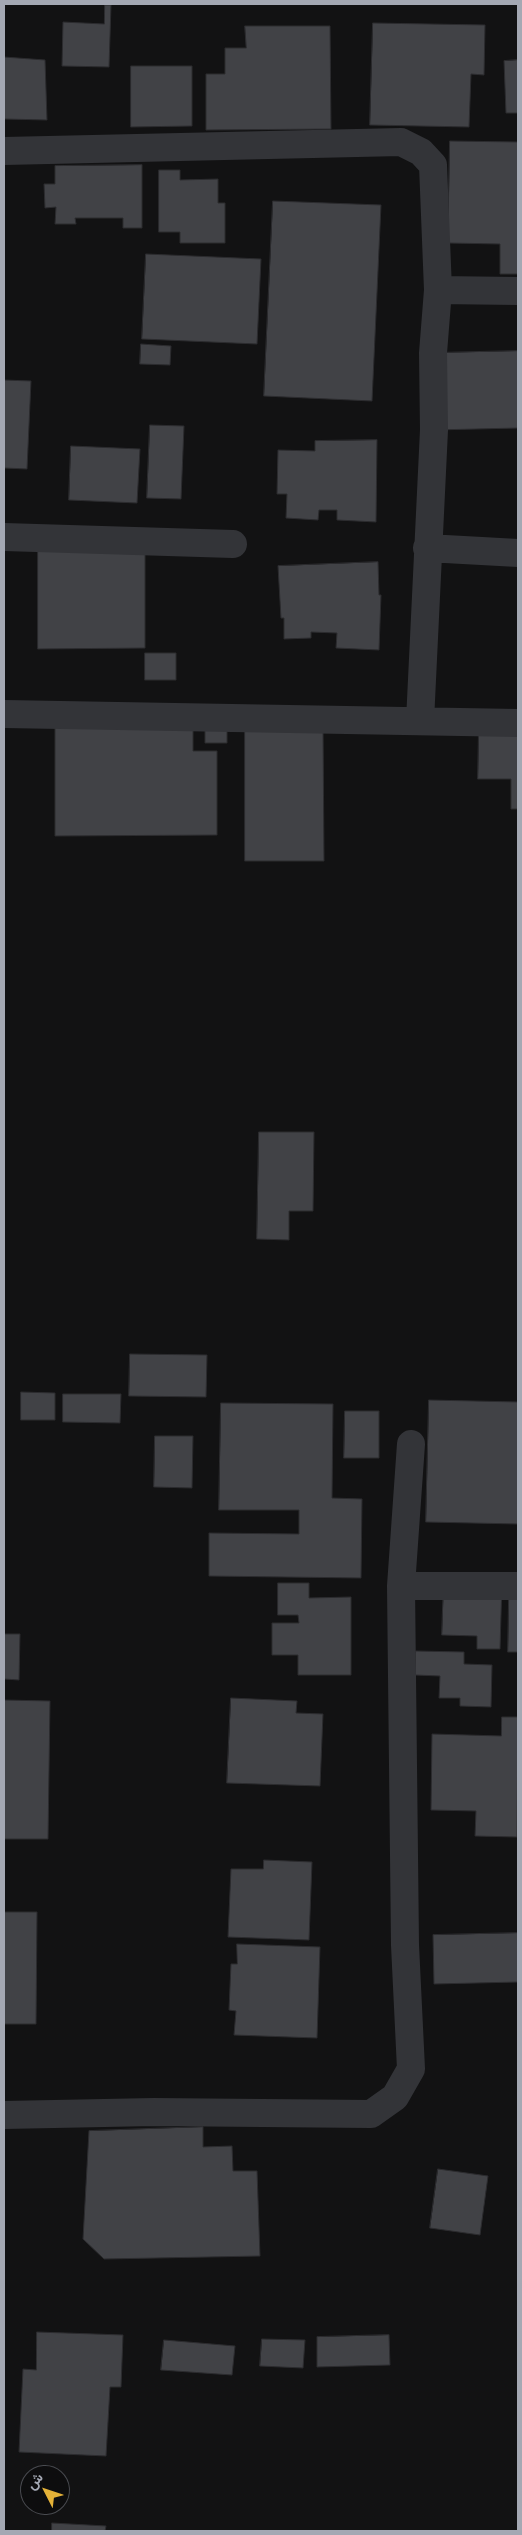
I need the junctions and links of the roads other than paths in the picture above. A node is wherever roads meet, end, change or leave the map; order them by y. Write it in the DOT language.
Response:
graph roads {
  1 [pos="4,151"];
  2 [pos="438,290"];
  3 [pos="518,291"];
  4 [pos="4,537"];
  5 [pos="233,544"];
  6 [pos="427,548"];
  7 [pos="518,552"];
  8 [pos="4,714"];
  9 [pos="420,720"];
  10 [pos="518,723"];
  11 [pos="411,1444"];
  12 [pos="401,1586"];
  13 [pos="518,1586"];
  14 [pos="4,2115"];
  1 -- 2 [label="street"];
  2 -- 3 [label="street"];
  2 -- 6 [label="street"];
  4 -- 5 [label="street"];
  6 -- 7 [label="street"];
  6 -- 9 [label="street"];
  8 -- 9 [label="street"];
  9 -- 10 [label="street"];
  11 -- 12 [label="street"];
  12 -- 13 [label="street"];
  12 -- 14 [label="street"];
}
